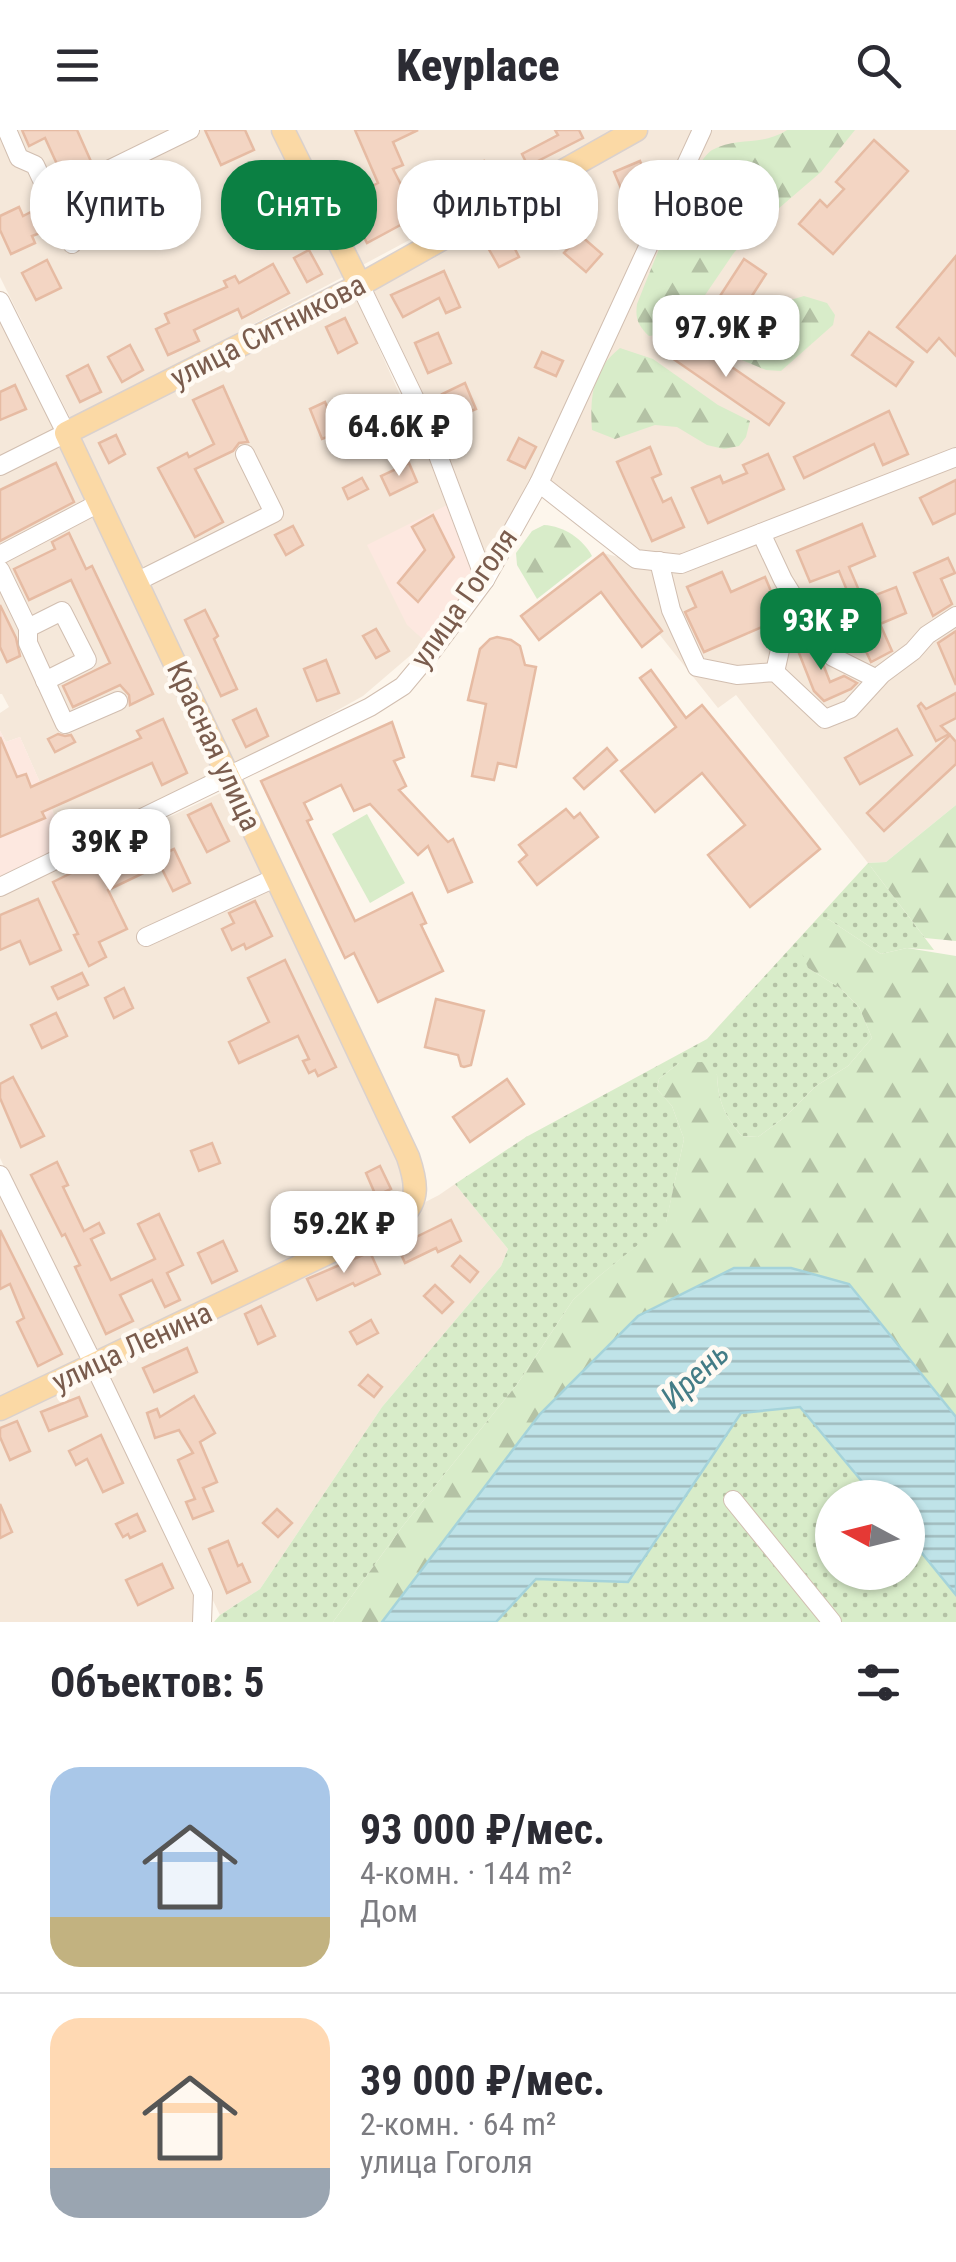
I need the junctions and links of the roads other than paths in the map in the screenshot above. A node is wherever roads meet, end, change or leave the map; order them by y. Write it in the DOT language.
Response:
graph roads {
  1 [pos="7,130"];
  2 [pos="190,130"];
  3 [pos="283,130"];
  4 [pos="636,130"];
  5 [pos="702,130"];
  6 [pos="129,160"];
  7 [pos="30,163"];
  8 [pos="360,286"];
  9 [pos="0,301"];
  10 [pos="66,433"];
  11 [pos="244,454"];
  12 [pos="956,457"];
  13 [pos="0,466"];
  14 [pos="539,483"];
  15 [pos="99,503"];
  16 [pos="760,533"];
  17 [pos="0,555"];
  18 [pos="659,562"];
  19 [pos="0,570"];
  20 [pos="485,580"];
  21 [pos="136,582"];
  22 [pos="800,607"];
  23 [pos="956,616"];
  24 [pos="28,628"];
  25 [pos="775,672"];
  26 [pos="878,679"];
  27 [pos="46,680"];
  28 [pos="118,701"];
  29 [pos="229,776"];
  30 [pos="277,877"];
  31 [pos="0,887"];
  32 [pos="146,937"];
  33 [pos="0,1175"];
  34 [pos="416,1195"];
  35 [pos="94,1365"];
  36 [pos="0,1409"];
  37 [pos="733,1500"];
  38 [pos="202,1622"];
  39 [pos="832,1622"];
  1 -- 7 [label="street"];
  2 -- 6 [label="street"];
  3 -- 8 [label="main road"];
  4 -- 8 [label="main road, улица Ситникова"];
  5 -- 14 [label="street, улица Гоголя"];
  8 -- 10 [label="main road, улица Ситникова"];
  8 -- 20 [label="street"];
  9 -- 10 [label="street, Красная улица"];
  10 -- 13 [label="street, улица Ситникова"];
  10 -- 15 [label="main road, Красная улица"];
  11 -- 21 [label="street"];
  12 -- 16 [label="street"];
  14 -- 18 [label="street"];
  14 -- 20 [label="street, улица Гоголя"];
  15 -- 17 [label="street"];
  15 -- 21 [label="main road, Красная улица"];
  16 -- 18 [label="street"];
  16 -- 22 [label="street"];
  18 -- 25 [label="street"];
  19 -- 24 [label="street"];
  20 -- 29 [label="street, улица Гоголя"];
  21 -- 29 [label="main road, Красная улица"];
  22 -- 25 [label="street"];
  22 -- 26 [label="street"];
  23 -- 26 [label="street"];
  24 -- 27 [label="street"];
  24 -- 27 [label="street"];
  25 -- 26 [label="street"];
  27 -- 28 [label="street"];
  29 -- 30 [label="main road, Красная улица"];
  29 -- 31 [label="street, улица Гоголя"];
  30 -- 32 [label="street"];
  30 -- 34 [label="main road, Красная улица"];
  33 -- 35 [label="street"];
  34 -- 35 [label="main road, улица Ленина"];
  35 -- 36 [label="main road, улица Ленина"];
  35 -- 38 [label="street"];
  37 -- 39 [label="street"];
}
